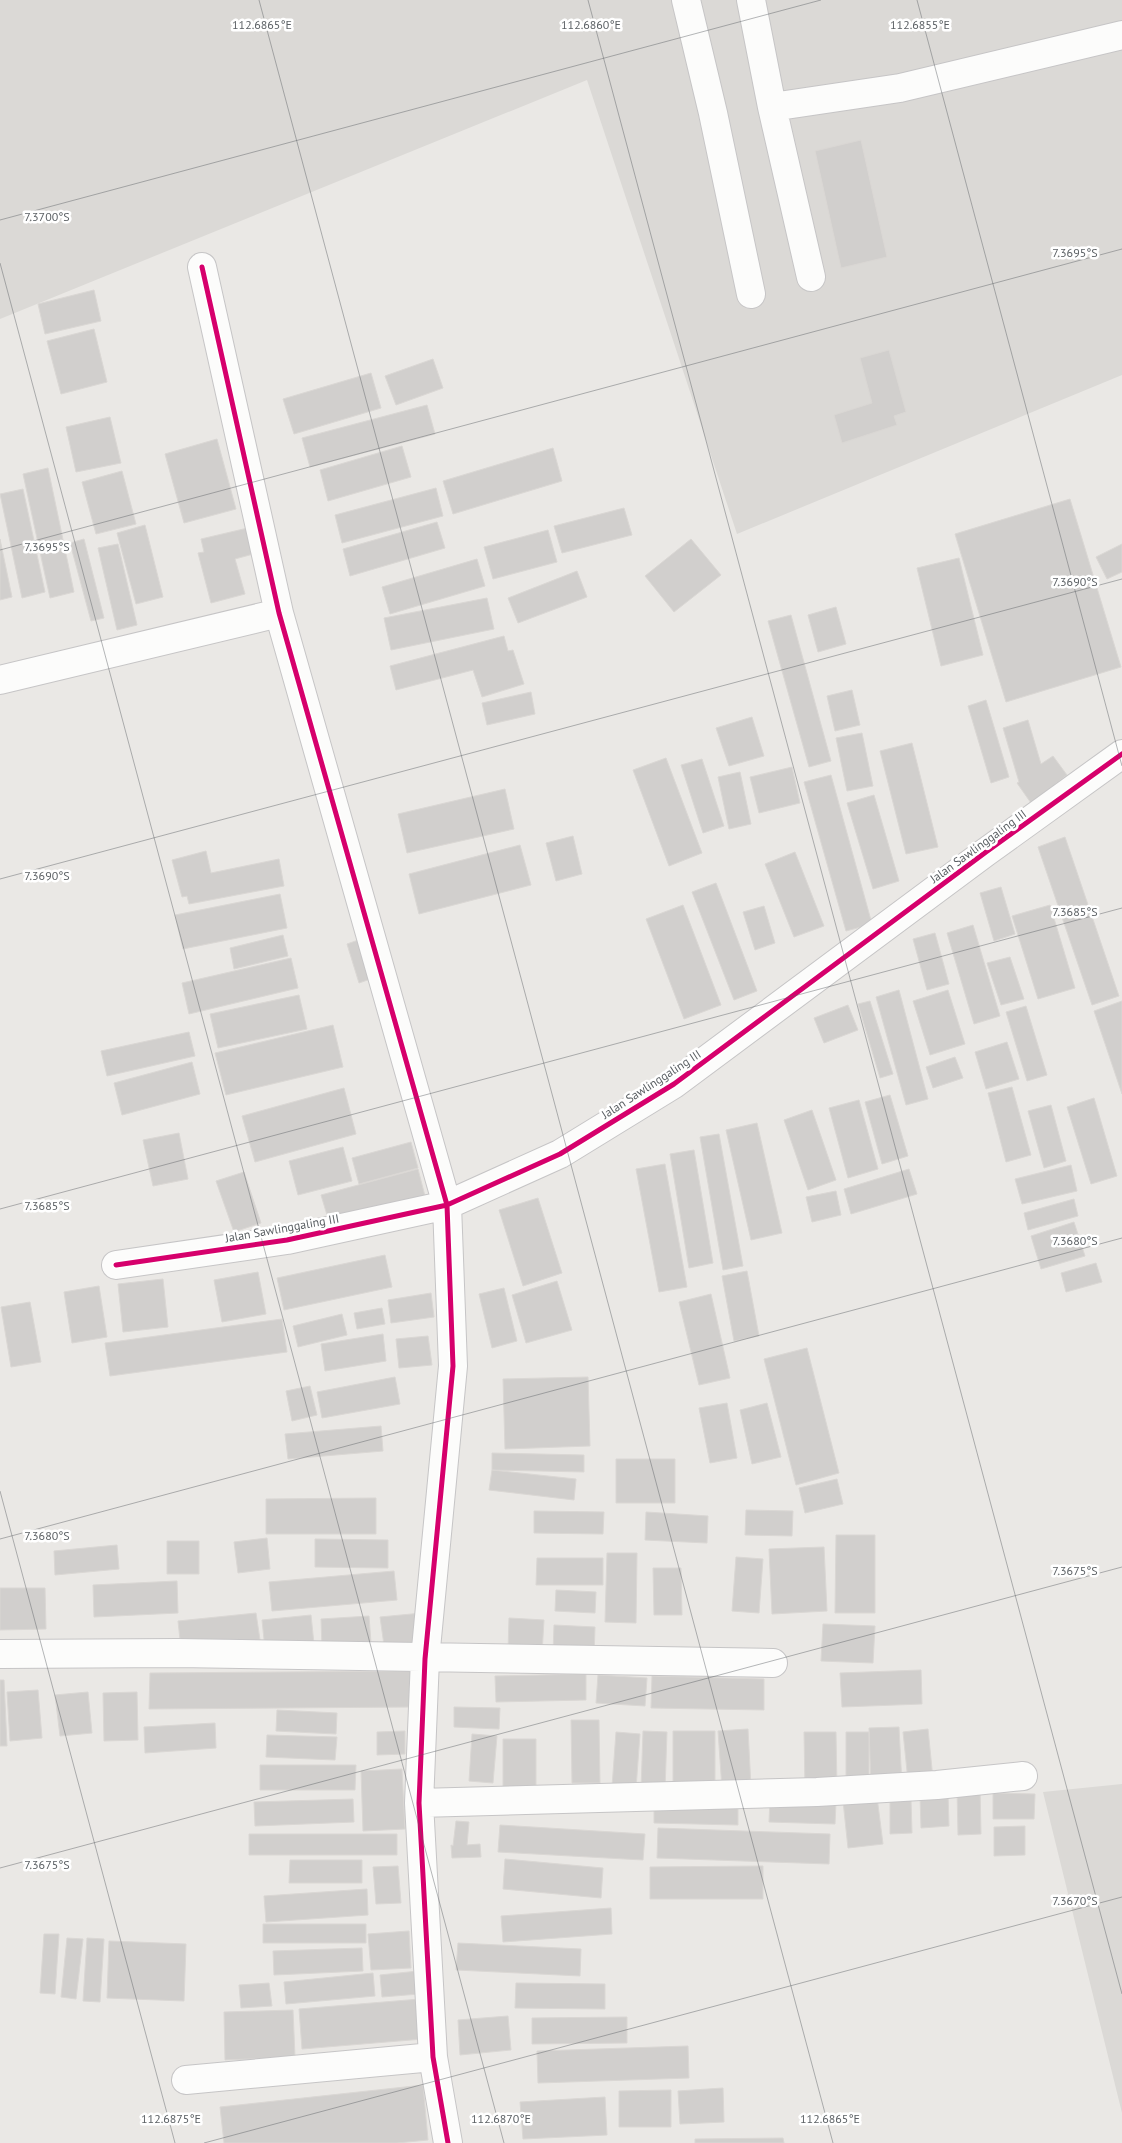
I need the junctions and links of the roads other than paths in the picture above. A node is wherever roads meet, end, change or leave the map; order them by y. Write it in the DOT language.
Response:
graph roads {
  1 [pos="686,0"];
  2 [pos="751,0"];
  3 [pos="1122,35"];
  4 [pos="772,107"];
  5 [pos="202,268"];
  6 [pos="811,277"];
  7 [pos="751,294"];
  8 [pos="279,613"];
  9 [pos="0,680"];
  10 [pos="1122,754"];
  11 [pos="447,1205"];
  12 [pos="116,1265"];
  13 [pos="0,1654"];
  14 [pos="425,1659"];
  15 [pos="773,1663"];
  16 [pos="1023,1776"];
  17 [pos="419,1803"];
  18 [pos="433,2057"];
  19 [pos="186,2080"];
  20 [pos="448,2143"];
  1 -- 7 [label="street"];
  2 -- 4 [label="street"];
  3 -- 4 [label="street"];
  4 -- 6 [label="street"];
  5 -- 8 [label="street"];
  8 -- 9 [label="street"];
  8 -- 11 [label="street"];
  10 -- 11 [label="street, Jalan Sawlinggaling III"];
  11 -- 12 [label="street, Jalan Sawlinggaling III"];
  11 -- 14 [label="street"];
  13 -- 14 [label="street"];
  14 -- 15 [label="street"];
  14 -- 17 [label="street"];
  16 -- 17 [label="street"];
  17 -- 18 [label="street"];
  18 -- 19 [label="street"];
  18 -- 20 [label="street"];
}
